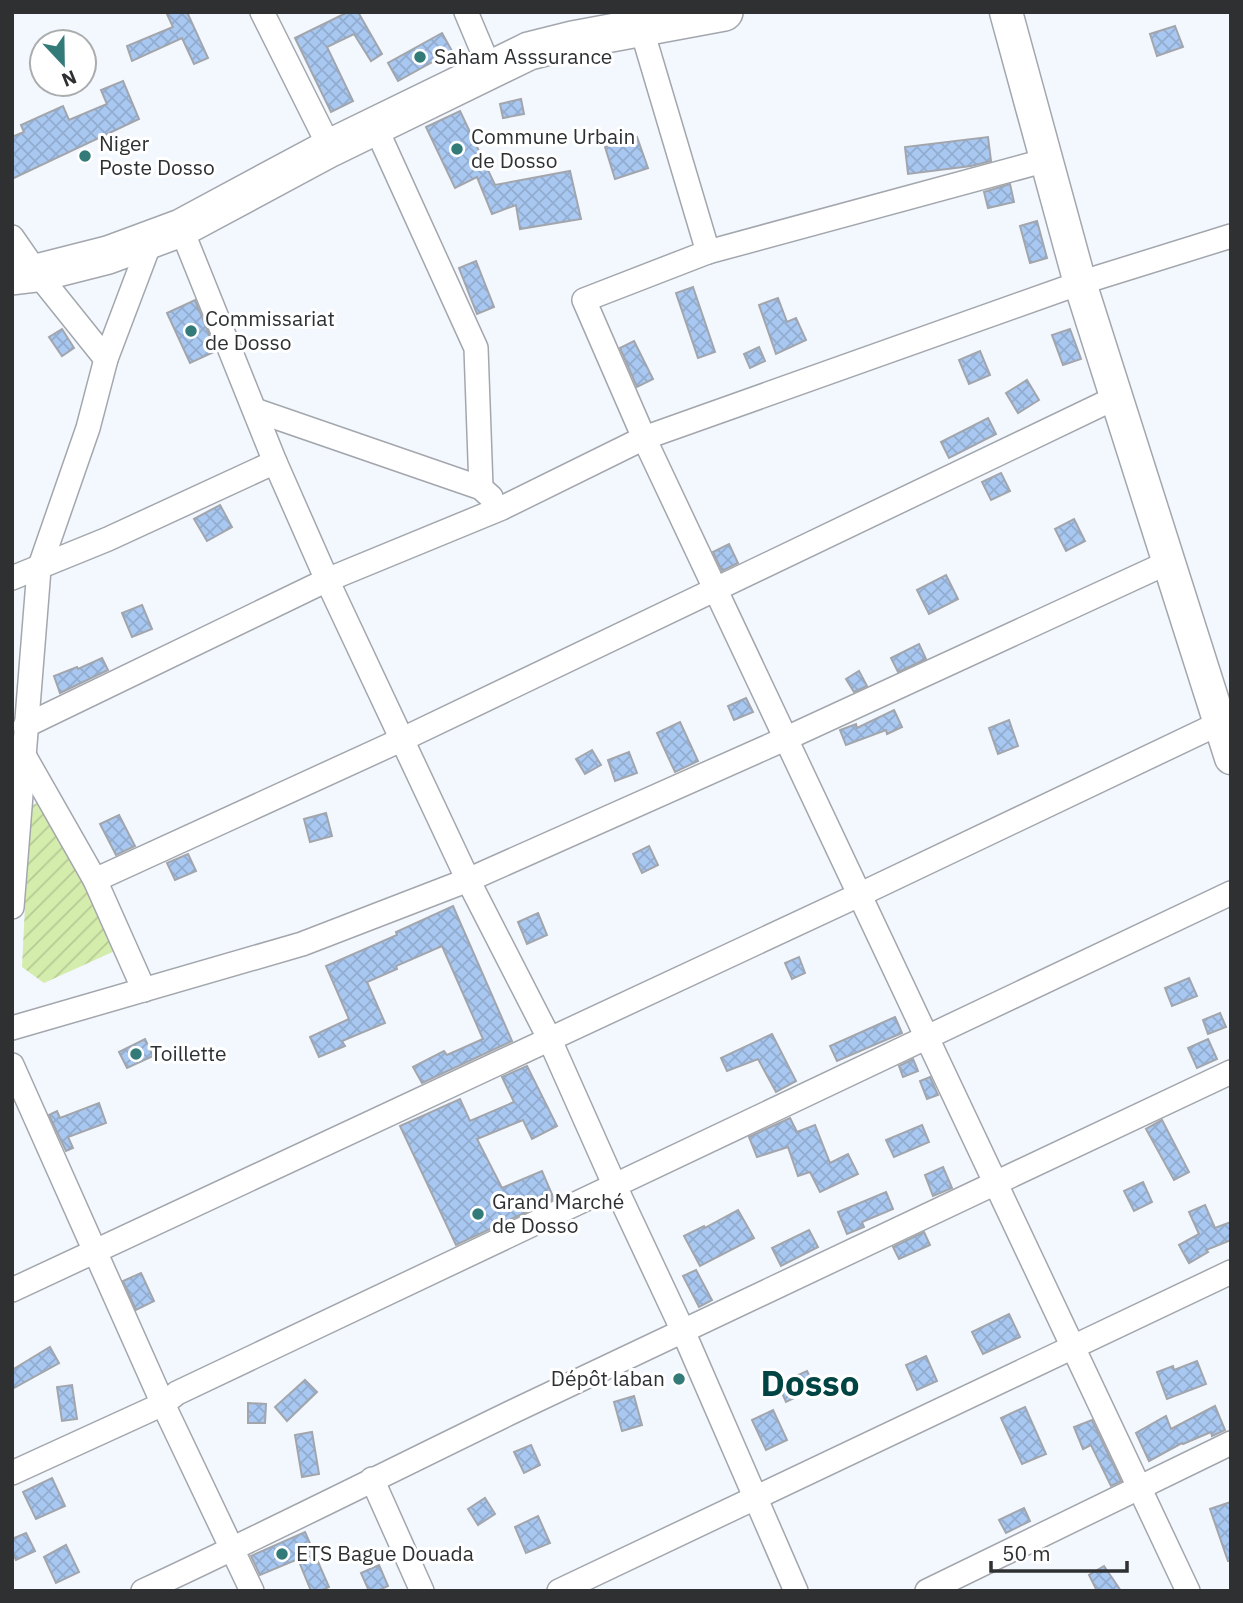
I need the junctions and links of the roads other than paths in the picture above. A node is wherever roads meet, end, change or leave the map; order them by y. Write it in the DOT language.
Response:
graph roads {
  1 [pos="262,12"];
  2 [pos="466,12"];
  3 [pos="723,12"];
  4 [pos="1006,12"];
  5 [pos="641,27"];
  6 [pos="490,69"];
  7 [pos="375,126"];
  8 [pos="330,148"];
  9 [pos="1047,160"];
  10 [pos="166,234"];
  11 [pos="1231,236"];
  12 [pos="12,237"];
  13 [pos="709,252"];
  14 [pos="25,275"];
  15 [pos="1080,283"];
  16 [pos="106,359"];
  17 [pos="1117,397"];
  18 [pos="255,410"];
  19 [pos="644,438"];
  20 [pos="275,462"];
  21 [pos="481,488"];
  22 [pos="502,508"];
  23 [pos="1169,562"];
  24 [pos="39,569"];
  25 [pos="12,578"];
  26 [pos="327,580"];
  27 [pos="716,589"];
  28 [pos="1220,723"];
  29 [pos="26,726"];
  30 [pos="403,738"];
  31 [pos="788,738"];
  32 [pos="24,757"];
  33 [pos="1231,758"];
  34 [pos="14,873"];
  35 [pos="95,880"];
  36 [pos="468,880"];
  37 [pos="1231,892"];
  38 [pos="860,894"];
  39 [pos="12,907"];
  40 [pos="144,990"];
  41 [pos="12,1028"];
  42 [pos="928,1037"];
  43 [pos="549,1038"];
  44 [pos="12,1065"];
  45 [pos="1231,1072"];
  46 [pos="996,1183"];
  47 [pos="614,1184"];
  48 [pos="95,1251"];
  49 [pos="1231,1272"];
  50 [pos="12,1290"];
  51 [pos="683,1331"];
  52 [pos="1073,1347"];
  53 [pos="163,1404"];
  54 [pos="1231,1443"];
  55 [pos="12,1473"];
  56 [pos="372,1479"];
  57 [pos="1139,1487"];
  58 [pos="754,1497"];
  59 [pos="233,1549"];
  60 [pos="594,1583"];
  61 [pos="143,1591"];
  62 [pos="252,1591"];
  63 [pos="422,1591"];
  64 [pos="559,1591"];
  65 [pos="796,1591"];
  66 [pos="927,1591"];
  67 [pos="1188,1591"];
  1 -- 8 [label="street"];
  2 -- 6 [label="street"];
  3 -- 5 [label="highway"];
  4 -- 9 [label="main road"];
  5 -- 6 [label="highway"];
  5 -- 13 [label="street"];
  6 -- 7 [label="highway"];
  7 -- 8 [label="highway"];
  7 -- 21 [label="street"];
  8 -- 10 [label="highway"];
  9 -- 13 [label="street"];
  9 -- 15 [label="main road"];
  10 -- 14 [label="highway"];
  10 -- 16 [label="street"];
  10 -- 18 [label="street"];
  11 -- 15 [label="street"];
  12 -- 14 [label="street"];
  13 -- 19 [label="street"];
  14 -- 16 [label="street"];
  15 -- 17 [label="main road"];
  15 -- 19 [label="street"];
  16 -- 24 [label="street"];
  17 -- 23 [label="main road"];
  17 -- 27 [label="street"];
  18 -- 20 [label="street"];
  18 -- 21 [label="street"];
  19 -- 22 [label="street"];
  19 -- 27 [label="street"];
  20 -- 24 [label="street"];
  20 -- 26 [label="street"];
  21 -- 22 [label="street"];
  22 -- 26 [label="street"];
  23 -- 28 [label="main road"];
  23 -- 31 [label="street"];
  24 -- 25 [label="street"];
  24 -- 29 [label="street"];
  26 -- 29 [label="street"];
  26 -- 30 [label="street"];
  27 -- 30 [label="street"];
  27 -- 31 [label="street"];
  28 -- 33 [label="main road"];
  28 -- 38 [label="street"];
  29 -- 32 [label="street"];
  30 -- 35 [label="street"];
  30 -- 36 [label="street"];
  31 -- 36 [label="street"];
  31 -- 38 [label="street"];
  32 -- 34 [label="street"];
  32 -- 35 [label="street"];
  34 -- 39 [label="street"];
  35 -- 40 [label="street"];
  36 -- 40 [label="street"];
  36 -- 43 [label="street"];
  37 -- 42 [label="street"];
  38 -- 42 [label="street"];
  38 -- 43 [label="street"];
  40 -- 41 [label="street"];
  42 -- 46 [label="street"];
  42 -- 47 [label="street"];
  43 -- 47 [label="street"];
  43 -- 48 [label="street"];
  44 -- 48 [label="street"];
  45 -- 46 [label="street"];
  46 -- 51 [label="street"];
  46 -- 52 [label="street"];
  47 -- 51 [label="street"];
  47 -- 53 [label="street"];
  48 -- 50 [label="street"];
  48 -- 53 [label="street"];
  49 -- 52 [label="street"];
  51 -- 56 [label="street"];
  51 -- 58 [label="street"];
  52 -- 57 [label="street"];
  52 -- 58 [label="street"];
  53 -- 55 [label="street"];
  53 -- 59 [label="street"];
  54 -- 57 [label="street"];
  56 -- 59 [label="street"];
  56 -- 63 [label="street"];
  57 -- 66 [label="street"];
  57 -- 67 [label="street"];
  58 -- 60 [label="street"];
  58 -- 65 [label="street"];
  59 -- 61 [label="street"];
  59 -- 62 [label="street"];
  60 -- 64 [label="street"];
}
